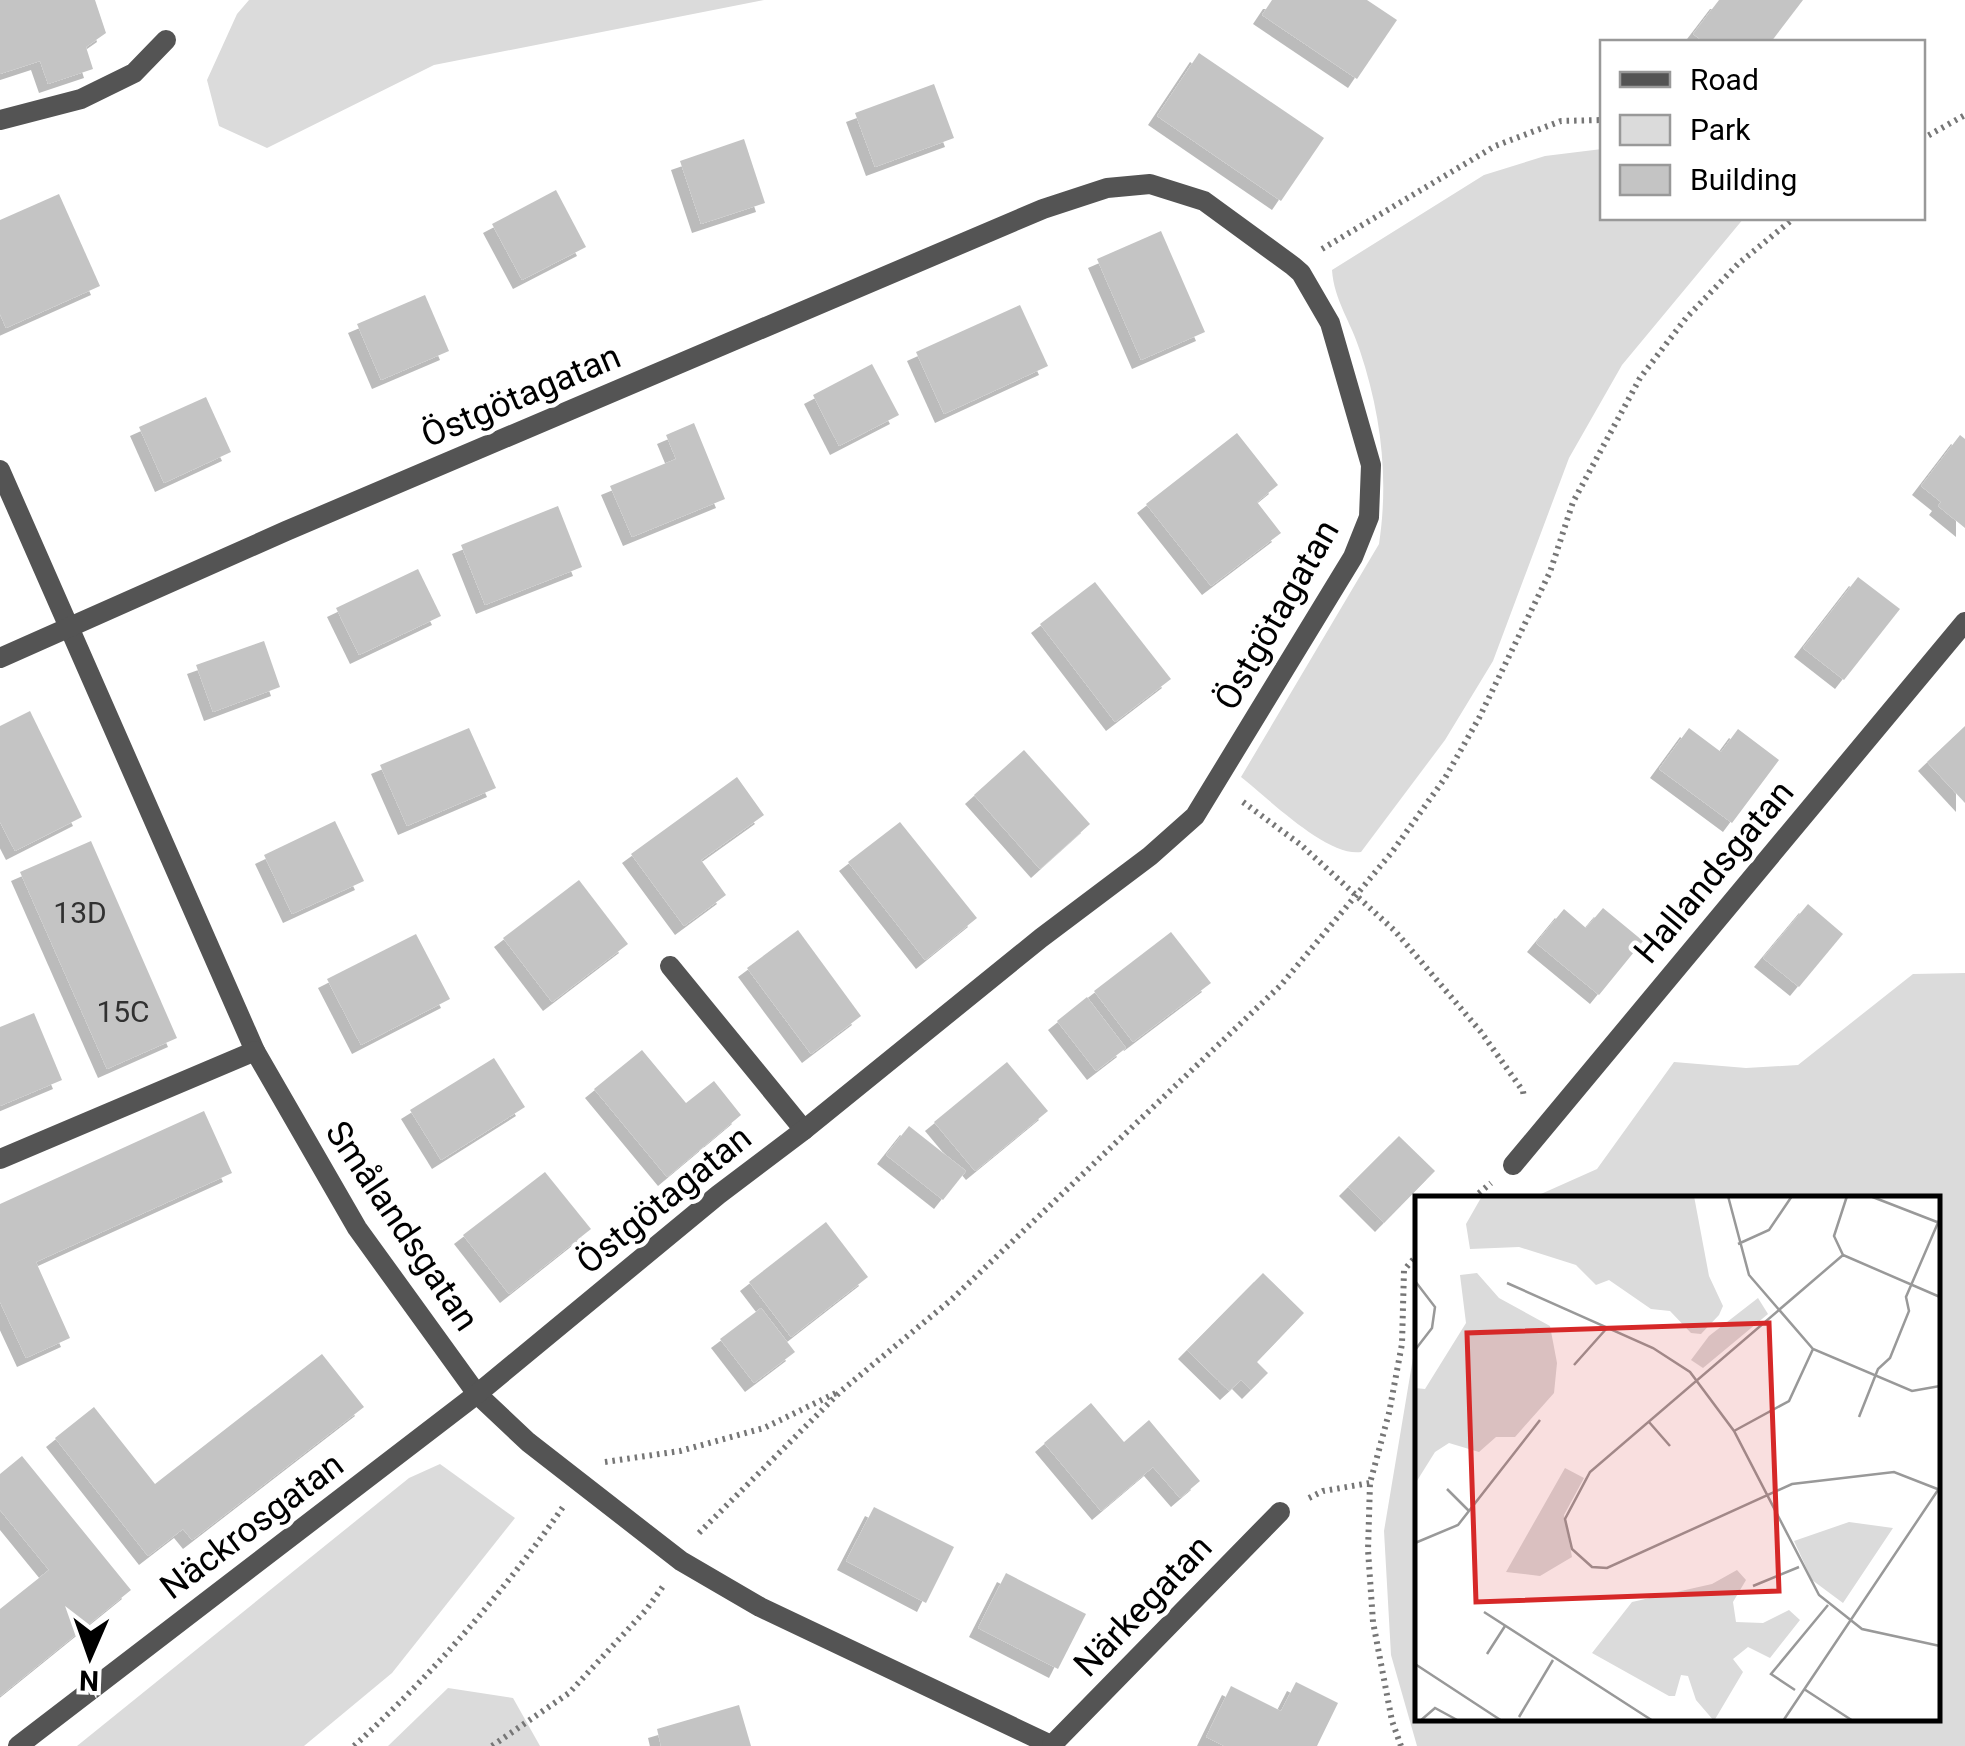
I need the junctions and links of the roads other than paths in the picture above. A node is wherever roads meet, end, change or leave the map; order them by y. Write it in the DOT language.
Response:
graph roads {
  1 [pos="166,40"];
  2 [pos="0,120"];
  3 [pos="0,470"];
  4 [pos="1965,622"];
  5 [pos="68,628"];
  6 [pos="0,658"];
  7 [pos="670,966"];
  8 [pos="255,1051"];
  9 [pos="804,1130"];
  10 [pos="0,1159"];
  11 [pos="1513,1165"];
  12 [pos="477,1394"];
  13 [pos="1280,1512"];
  14 [pos="18,1746"];
  15 [pos="1053,1746"];
  1 -- 2 [label="street"];
  3 -- 5 [label="street, Smålandsgatan"];
  4 -- 11 [label="street, Hallandsgatan"];
  5 -- 6 [label="street, Östgötagatan"];
  5 -- 8 [label="street, Smålandsgatan"];
  5 -- 9 [label="street, Östgötagatan"];
  7 -- 9 [label="street"];
  8 -- 10 [label="street"];
  8 -- 12 [label="street, Smålandsgatan"];
  9 -- 12 [label="street, Östgötagatan"];
  12 -- 14 [label="street, Näckrosgatan"];
  12 -- 15 [label="street, Smålandsgatan"];
  13 -- 15 [label="street, Närkegatan"];
}
